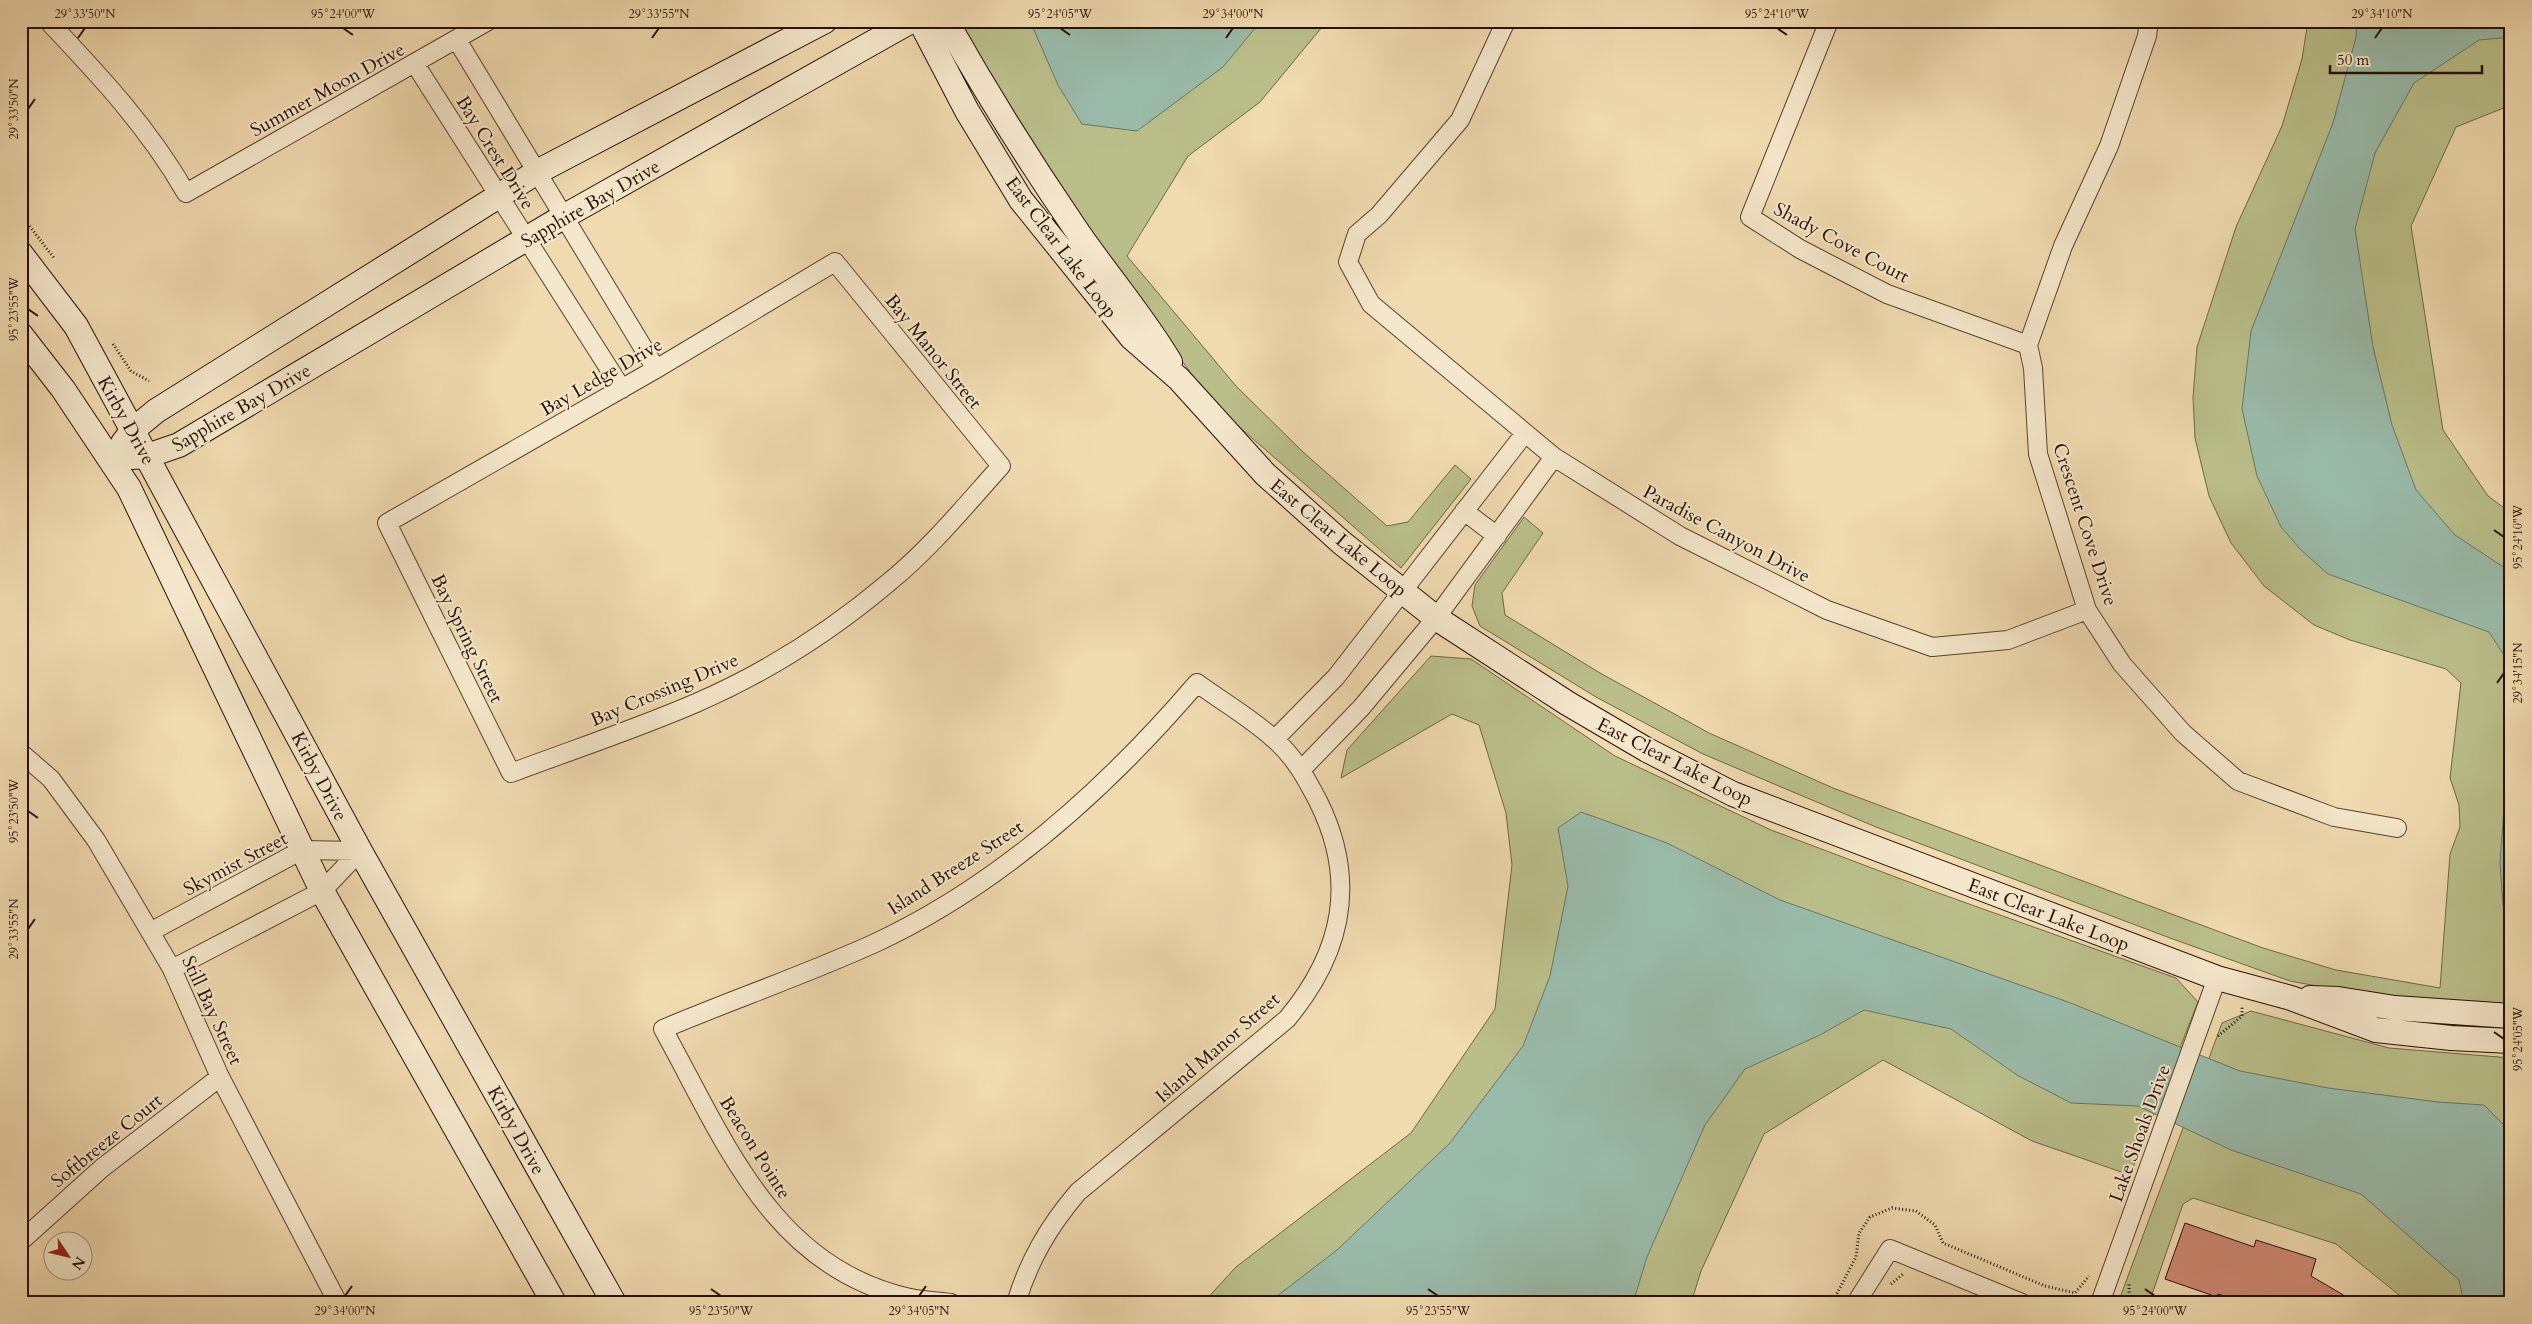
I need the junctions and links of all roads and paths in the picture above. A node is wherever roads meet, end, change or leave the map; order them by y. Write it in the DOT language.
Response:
graph roads {
  1 [pos="48,21"];
  2 [pos="488,21"];
  3 [pos="825,21"];
  4 [pos="911,21"];
  5 [pos="920,21"];
  6 [pos="946,21"];
  7 [pos="1506,21"];
  8 [pos="1829,21"];
  9 [pos="2149,21"];
  10 [pos="457,40"];
  11 [pos="415,64"];
  12 [pos="537,172"];
  13 [pos="499,196"];
  14 [pos="564,217"];
  15 [pos="526,239"];
  16 [pos="21,254"];
  17 [pos="835,262"];
  18 [pos="21,335"];
  19 [pos="2028,345"];
  20 [pos="656,369"];
  21 [pos="1179,379"];
  22 [pos="622,389"];
  23 [pos="132,430"];
  24 [pos="1525,433"];
  25 [pos="147,456"];
  26 [pos="1554,457"];
  27 [pos="111,458"];
  28 [pos="1001,466"];
  29 [pos="1464,511"];
  30 [pos="387,523"];
  31 [pos="1497,536"];
  32 [pos="1402,591"];
  33 [pos="2087,610"];
  34 [pos="1436,618"];
  35 [pos="1197,683"];
  36 [pos="1275,739"];
  37 [pos="21,753"];
  38 [pos="1302,769"];
  39 [pos="511,773"];
  40 [pos="2397,828"];
  41 [pos="302,850"];
  42 [pos="360,851"];
  43 [pos="322,891"];
  44 [pos="150,932"];
  45 [pos="172,969"];
  46 [pos="2217,978"];
  47 [pos="2245,986"];
  48 [pos="2290,998"];
  49 [pos="2511,1016"];
  50 [pos="662,1029"];
  51 [pos="2218,1035"];
  52 [pos="2511,1041"];
  53 [pos="220,1077"];
  54 [pos="21,1241"];
  55 [pos="2091,1274"];
  56 [pos="338,1303"];
  57 [pos="554,1303"];
  58 [pos="614,1303"];
  59 [pos="951,1303"];
  60 [pos="1016,1303"];
  61 [pos="1832,1303"];
  62 [pos="1856,1303"];
  63 [pos="2022,1303"];
  64 [pos="2100,1303"];
  1 -- 11 [label="street, Summer Moon Drive"];
  2 -- 10 [label="street, Summer Moon Drive"];
  3 -- 12 [label="street, Sapphire Bay Drive"];
  4 -- 14 [label="street, Sapphire Bay Drive"];
  5 -- 21 [label="street, East Clear Lake Loop"];
  6 -- 21 [label="street, East Clear Lake Loop"];
  7 -- 24 [label="street, Paradise Canyon Drive"];
  8 -- 19 [label="street, Shady Cove Court"];
  9 -- 19 [label="street"];
  10 -- 11 [label="street, Summer Moon Drive"];
  10 -- 12 [label="street, Bay Crest Drive"];
  11 -- 13 [label="street, Bay Crest Drive"];
  12 -- 13 [label="street, Sapphire Bay Drive"];
  12 -- 14 [label="street, Bay Crest Drive"];
  13 -- 15 [label="street, Bay Crest Drive"];
  13 -- 23 [label="street, Sapphire Bay Drive"];
  14 -- 15 [label="street, Sapphire Bay Drive"];
  14 -- 20 [label="street, Bay Crest Drive"];
  15 -- 22 [label="street, Bay Crest Drive"];
  15 -- 25 [label="street, Sapphire Bay Drive"];
  16 -- 23 [label="street, Kirby Drive"];
  17 -- 20 [label="street, Bay Ledge Drive"];
  17 -- 28 [label="street, Bay Manor Street"];
  18 -- 27 [label="street, Kirby Drive"];
  19 -- 33 [label="street, Crescent Cove Drive"];
  20 -- 22 [label="street, Bay Ledge Drive"];
  21 -- 32 [label="street, East Clear Lake Loop"];
  22 -- 30 [label="street, Bay Ledge Drive"];
  23 -- 25 [label="street, Kirby Drive"];
  23 -- 27 [label="street, Sapphire Bay Drive"];
  24 -- 26 [label="street, Paradise Canyon Drive"];
  24 -- 29 [label="street"];
  25 -- 27 [label="street, Sapphire Bay Drive"];
  25 -- 42 [label="street, Kirby Drive"];
  26 -- 31 [label="street"];
  26 -- 33 [label="street, Paradise Canyon Drive"];
  27 -- 41 [label="street, Kirby Drive"];
  28 -- 39 [label="street, Bay Crossing Drive"];
  29 -- 31 [label="street"];
  29 -- 32 [label="street"];
  30 -- 39 [label="street, Bay Spring Street"];
  31 -- 34 [label="street"];
  32 -- 34 [label="street, East Clear Lake Loop"];
  32 -- 36 [label="street"];
  33 -- 40 [label="street, Crescent Cove Drive"];
  34 -- 38 [label="street"];
  34 -- 46 [label="street, East Clear Lake Loop"];
  35 -- 36 [label="street, Island Manor Street"];
  35 -- 50 [label="street, Island Breeze Street"];
  36 -- 38 [label="street, Island Manor Street"];
  37 -- 44 [label="street, Still Bay Street"];
  38 -- 60 [label="street, Island Manor Street"];
  41 -- 42 [label="street, Skymist Street"];
  41 -- 43 [label="street, Kirby Drive"];
  41 -- 44 [label="street, Skymist Street"];
  42 -- 43 [label="street"];
  42 -- 58 [label="street, Kirby Drive"];
  43 -- 45 [label="street"];
  43 -- 57 [label="street, Kirby Drive"];
  44 -- 45 [label="street, Still Bay Street"];
  45 -- 53 [label="street, Still Bay Street"];
  46 -- 47 [label="street, East Clear Lake Loop"];
  46 -- 64 [label="street, Lake Shoals Drive"];
  47 -- 48 [label="street, East Clear Lake Loop"];
  47 -- 51 [label="path"];
  48 -- 49 [label="street, East Clear Lake Loop"];
  48 -- 52 [label="street, East Clear Lake Loop"];
  50 -- 59 [label="street, Beacon Pointe"];
  53 -- 54 [label="street, Softbreeze Court"];
  53 -- 56 [label="street, Still Bay Street"];
  55 -- 61 [label="path"];
  62 -- 63 [label="street"];
}
